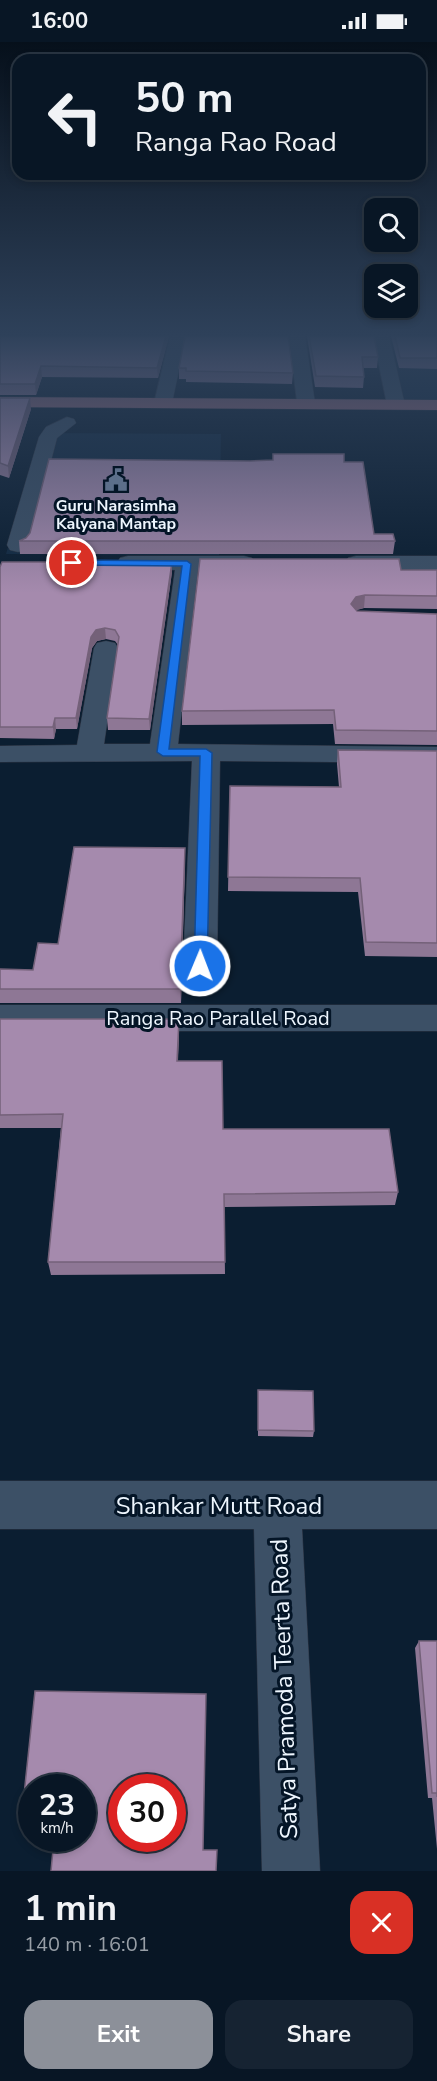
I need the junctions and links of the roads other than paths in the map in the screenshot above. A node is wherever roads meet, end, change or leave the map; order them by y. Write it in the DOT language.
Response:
graph roads {
  1 [pos="34,422"];
  2 [pos="73,423"];
  3 [pos="18,557"];
  4 [pos="106,563"];
  5 [pos="270,563"];
  6 [pos="330,563"];
  7 [pos="437,563"];
  8 [pos="187,564"];
  9 [pos="106,648"];
  10 [pos="163,752"];
  11 [pos="88,753"];
  12 [pos="206,753"];
  13 [pos="0,754"];
  14 [pos="437,755"];
  15 [pos="200,966"];
  16 [pos="0,1018"];
  17 [pos="437,1018"];
  18 [pos="0,1505"];
  19 [pos="437,1505"];
  20 [pos="277,1506"];
  21 [pos="291,1871"];
  1 -- 2 [label="main road"];
  2 -- 3 [label="street"];
  4 -- 8 [label="street"];
  5 -- 8 [label="street"];
  6 -- 7 [label="street"];
  8 -- 10 [label="street"];
  9 -- 11 [label="street"];
  10 -- 11 [label="street"];
  10 -- 12 [label="street"];
  11 -- 13 [label="street"];
  12 -- 14 [label="street"];
  12 -- 15 [label="street"];
  16 -- 17 [label="street, Ranga Rao Parallel Road"];
  18 -- 20 [label="street, Shankar Mutt Road"];
  19 -- 20 [label="street, Shankar Mutt Road"];
  20 -- 21 [label="street, Satya Pramoda Teerta Road"];
}
